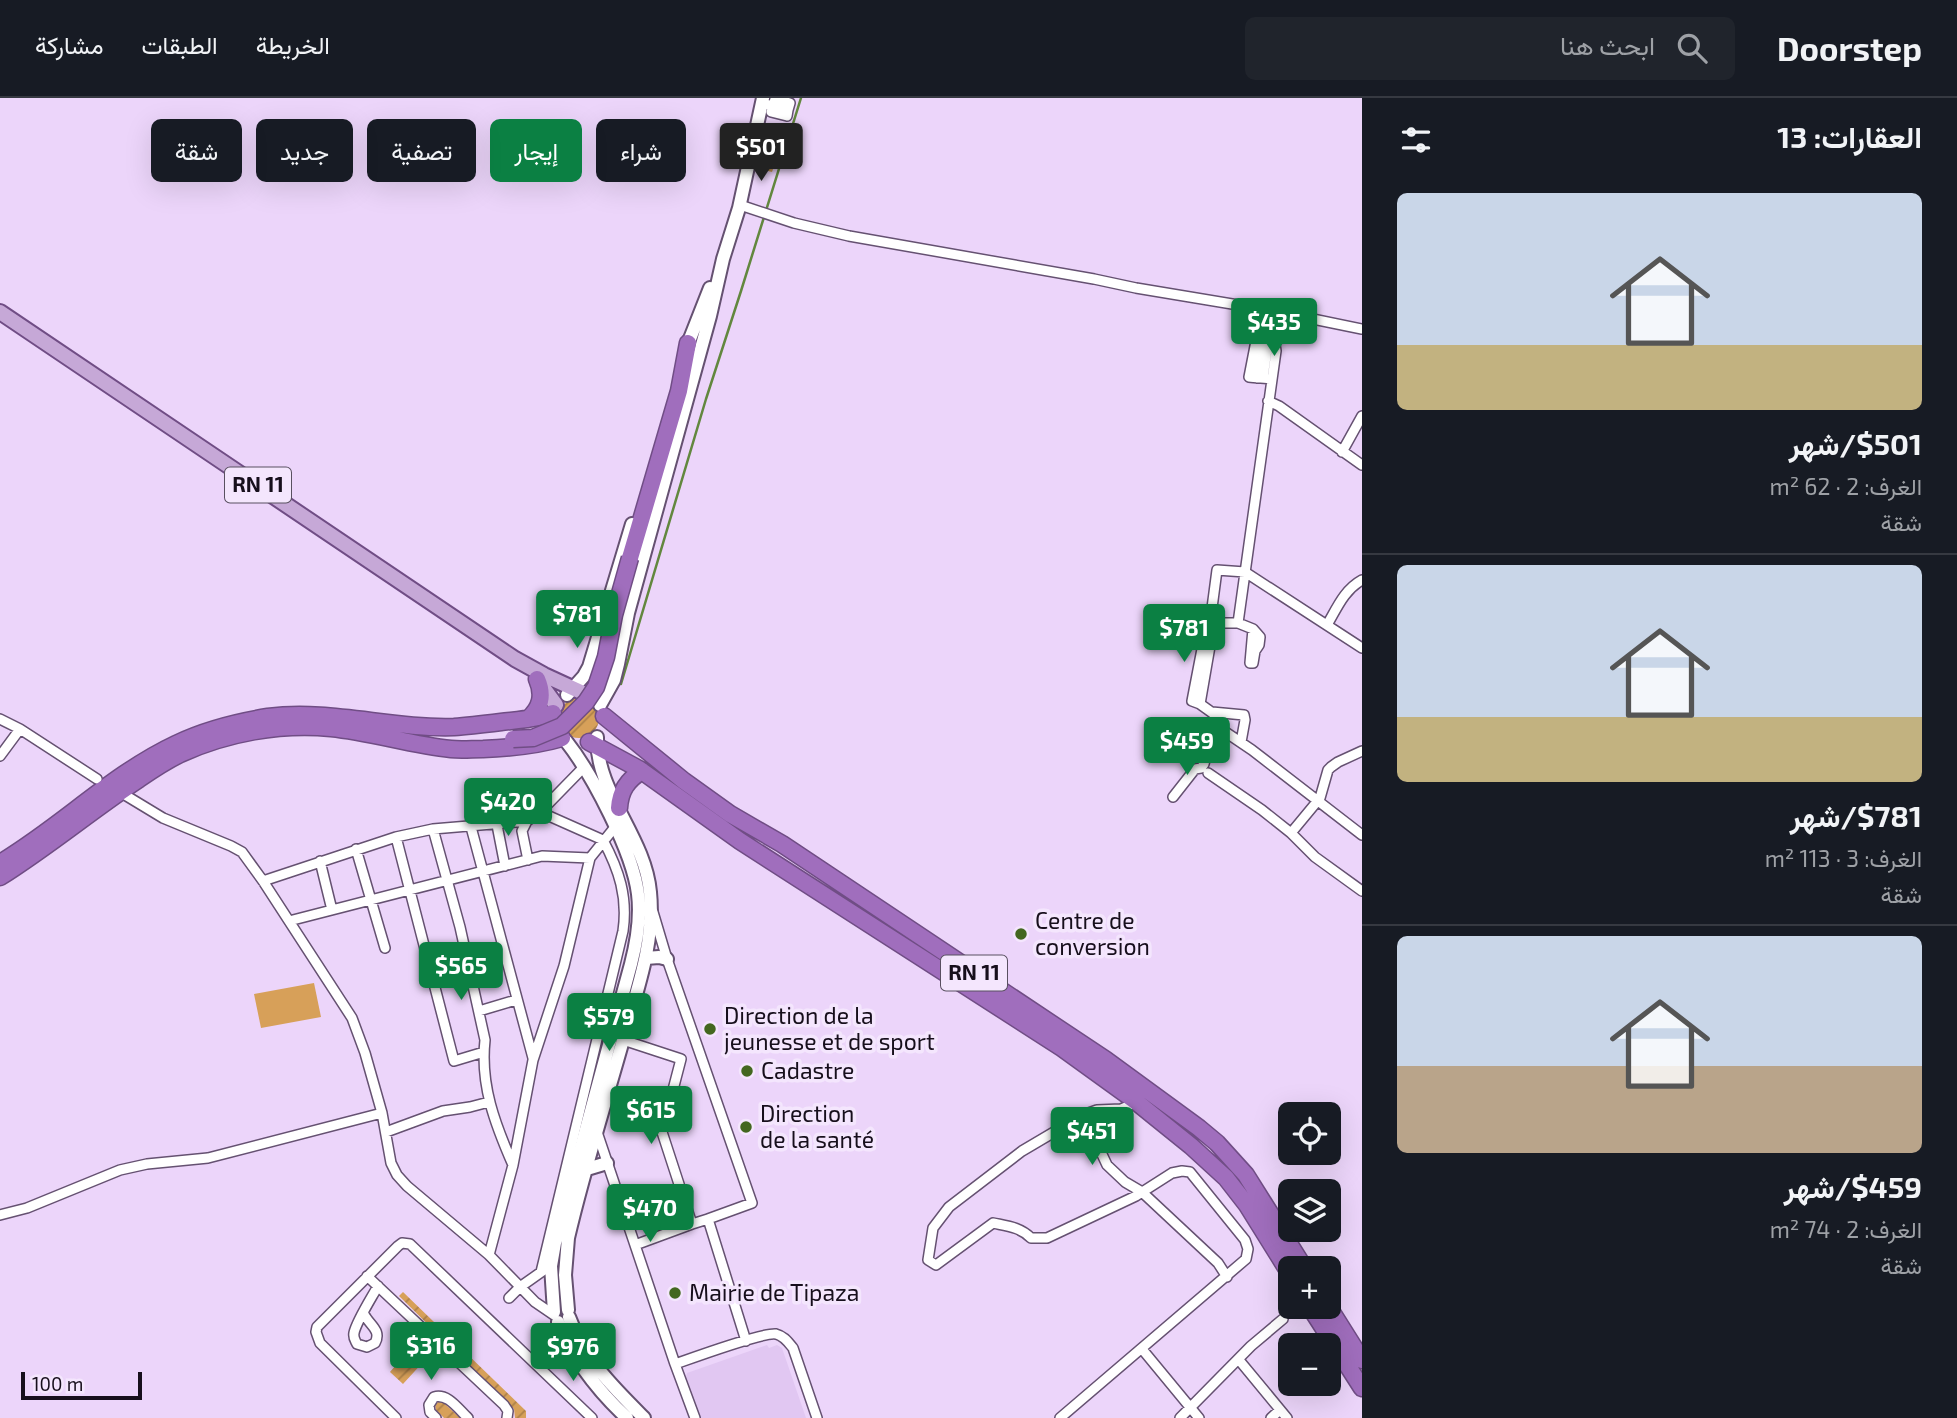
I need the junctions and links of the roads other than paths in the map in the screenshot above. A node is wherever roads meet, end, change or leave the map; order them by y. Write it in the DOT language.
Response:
graph roads {
  1 [pos="766,102"];
  2 [pos="789,110"];
  3 [pos="740,205"];
  4 [pos="723,259"];
  5 [pos="1238,306"];
  6 [pos="1257,309"];
  7 [pos="0,312"];
  8 [pos="1362,329"];
  9 [pos="1262,338"];
  10 [pos="688,343"];
  11 [pos="1275,359"];
  12 [pos="1264,378"];
  13 [pos="687,396"];
  14 [pos="1269,401"];
  15 [pos="1362,416"];
  16 [pos="1342,452"];
  17 [pos="1362,465"];
  18 [pos="657,468"];
  19 [pos="1245,572"];
  20 [pos="1362,580"];
  21 [pos="1212,623"];
  22 [pos="1238,623"];
  23 [pos="1328,625"];
  24 [pos="1253,629"];
  25 [pos="1362,648"];
  26 [pos="515,659"];
  27 [pos="537,679"];
  28 [pos="566,699"];
  29 [pos="602,710"];
  30 [pos="1212,712"];
  31 [pos="0,719"];
  32 [pos="528,719"];
  33 [pos="1215,724"];
  34 [pos="20,729"];
  35 [pos="387,730"];
  36 [pos="564,739"];
  37 [pos="594,741"];
  38 [pos="1241,742"];
  39 [pos="1362,751"];
  40 [pos="0,755"];
  41 [pos="584,766"];
  42 [pos="1206,767"];
  43 [pos="642,771"];
  44 [pos="97,779"];
  45 [pos="125,795"];
  46 [pos="1173,797"];
  47 [pos="1318,800"];
  48 [pos="619,808"];
  49 [pos="540,812"];
  50 [pos="527,821"];
  51 [pos="497,825"];
  52 [pos="471,827"];
  53 [pos="615,827"];
  54 [pos="433,829"];
  55 [pos="1291,833"];
  56 [pos="1362,835"];
  57 [pos="396,837"];
  58 [pos="603,840"];
  59 [pos="356,849"];
  60 [pos="590,858"];
  61 [pos="528,860"];
  62 [pos="320,861"];
  63 [pos="0,863"];
  64 [pos="505,866"];
  65 [pos="484,871"];
  66 [pos="0,877"];
  67 [pos="263,881"];
  68 [pos="447,881"];
  69 [pos="409,891"];
  70 [pos="1362,891"];
  71 [pos="371,901"];
  72 [pos="652,907"];
  73 [pos="332,910"];
  74 [pos="289,921"];
  75 [pos="385,948"];
  76 [pos="646,958"];
  77 [pos="667,959"];
  78 [pos="516,1000"];
  79 [pos="479,1011"];
  80 [pos="623,1040"];
  81 [pos="484,1052"];
  82 [pos="699,1054"];
  83 [pos="533,1059"];
  84 [pos="681,1059"];
  85 [pos="489,1102"];
  86 [pos="1137,1102"];
  87 [pos="1097,1110"];
  88 [pos="382,1113"];
  89 [pos="386,1132"];
  90 [pos="597,1132"];
  91 [pos="607,1163"];
  92 [pos="513,1165"];
  93 [pos="587,1169"];
  94 [pos="1142,1192"];
  95 [pos="0,1215"];
  96 [pos="708,1219"];
  97 [pos="692,1224"];
  98 [pos="635,1245"];
  99 [pos="489,1255"];
  100 [pos="1279,1256"];
  101 [pos="1297,1256"];
  102 [pos="546,1269"];
  103 [pos="367,1276"];
  104 [pos="1227,1277"];
  105 [pos="378,1286"];
  106 [pos="520,1287"];
  107 [pos="509,1298"];
  108 [pos="364,1314"];
  109 [pos="560,1315"];
  110 [pos="1283,1319"];
  111 [pos="1318,1319"];
  112 [pos="1336,1319"];
  113 [pos="746,1341"];
  114 [pos="1142,1349"];
  115 [pos="1239,1360"];
  116 [pos="1362,1360"];
  117 [pos="675,1364"];
  118 [pos="1362,1388"];
  119 [pos="1190,1408"];
  120 [pos="1284,1414"];
  121 [pos="621,1416"];
  122 [pos="396,1418"];
  123 [pos="436,1418"];
  124 [pos="468,1418"];
  125 [pos="507,1418"];
  126 [pos="592,1418"];
  127 [pos="645,1418"];
  128 [pos="695,1418"];
  129 [pos="817,1418"];
  130 [pos="1060,1418"];
  131 [pos="1180,1418"];
  132 [pos="1199,1418"];
  133 [pos="1271,1418"];
  1 -- 2 [label="street"];
  1 -- 3 [label="main road"];
  3 -- 4 [label="main road"];
  3 -- 5 [label="street"];
  4 -- 10 [label="main road"];
  4 -- 13 [label="main road"];
  5 -- 6 [label="street"];
  5 -- 9 [label="street"];
  6 -- 8 [label="street"];
  6 -- 11 [label="street"];
  7 -- 26 [label="main road, RN 11"];
  9 -- 11 [label="street"];
  9 -- 12 [label="street"];
  10 -- 18 [label="highway"];
  10 -- 28 [label="main road"];
  11 -- 12 [label="street"];
  12 -- 14 [label="street"];
  13 -- 18 [label="highway"];
  13 -- 29 [label="main road"];
  14 -- 16 [label="street"];
  14 -- 19 [label="street"];
  15 -- 16 [label="street"];
  16 -- 17 [label="street"];
  18 -- 35 [label="highway, bridge"];
  19 -- 21 [label="street"];
  19 -- 22 [label="street"];
  19 -- 23 [label="street"];
  20 -- 23 [label="street"];
  21 -- 22 [label="street"];
  21 -- 30 [label="street"];
  22 -- 24 [label="street"];
  23 -- 25 [label="street"];
  26 -- 27 [label="main road, RN 11"];
  26 -- 28 [label="main road, RN 11"];
  27 -- 28 [label="main road"];
  27 -- 32 [label="highway"];
  28 -- 29 [label="main road, RN 11"];
  28 -- 32 [label="highway"];
  28 -- 36 [label="main road"];
  29 -- 37 [label="main road"];
  29 -- 101 [label="highway, RN 11"];
  30 -- 33 [label="street"];
  30 -- 38 [label="street"];
  31 -- 34 [label="street"];
  32 -- 35 [label="highway"];
  33 -- 38 [label="street"];
  33 -- 42 [label="street"];
  34 -- 40 [label="street"];
  34 -- 44 [label="street"];
  35 -- 36 [label="highway"];
  35 -- 63 [label="highway"];
  35 -- 66 [label="highway"];
  36 -- 37 [label="main road, RN 11"];
  36 -- 41 [label="main road"];
  37 -- 43 [label="highway, RN 11"];
  37 -- 48 [label="main road"];
  38 -- 47 [label="street"];
  39 -- 47 [label="street"];
  41 -- 49 [label="street"];
  41 -- 53 [label="main road"];
  42 -- 46 [label="street"];
  42 -- 55 [label="street"];
  43 -- 48 [label="highway"];
  43 -- 86 [label="highway, RN 11"];
  45 -- 67 [label="street"];
  47 -- 55 [label="street"];
  47 -- 56 [label="street"];
  48 -- 72 [label="main road"];
  49 -- 50 [label="street"];
  49 -- 58 [label="street"];
  50 -- 51 [label="street"];
  50 -- 61 [label="street"];
  51 -- 52 [label="street"];
  51 -- 64 [label="street"];
  52 -- 54 [label="street"];
  52 -- 65 [label="street"];
  53 -- 58 [label="street"];
  53 -- 102 [label="main road"];
  54 -- 57 [label="street"];
  54 -- 68 [label="street"];
  55 -- 70 [label="street"];
  57 -- 59 [label="street"];
  57 -- 69 [label="street"];
  58 -- 60 [label="street"];
  58 -- 102 [label="street"];
  59 -- 62 [label="street"];
  59 -- 71 [label="street"];
  60 -- 61 [label="street"];
  60 -- 83 [label="street"];
  61 -- 64 [label="street"];
  62 -- 67 [label="street"];
  62 -- 73 [label="street"];
  64 -- 65 [label="street"];
  65 -- 68 [label="street"];
  65 -- 78 [label="street"];
  67 -- 74 [label="street"];
  68 -- 69 [label="street"];
  68 -- 79 [label="street"];
  69 -- 71 [label="street"];
  69 -- 81 [label="street"];
  71 -- 73 [label="street"];
  71 -- 75 [label="street"];
  72 -- 76 [label="main road"];
  72 -- 77 [label="street"];
  73 -- 74 [label="street"];
  74 -- 88 [label="street"];
  76 -- 77 [label="main road"];
  76 -- 80 [label="main road"];
  77 -- 82 [label="street"];
  78 -- 79 [label="street"];
  78 -- 83 [label="street"];
  79 -- 81 [label="street"];
  80 -- 84 [label="street"];
  80 -- 90 [label="main road"];
  81 -- 85 [label="street"];
  82 -- 84 [label="street"];
  82 -- 96 [label="street"];
  83 -- 92 [label="street"];
  84 -- 97 [label="street"];
  85 -- 89 [label="street"];
  85 -- 92 [label="street"];
  86 -- 87 [label="street"];
  86 -- 100 [label="highway, RN 11"];
  87 -- 94 [label="street"];
  87 -- 94 [label="street"];
  88 -- 89 [label="street"];
  88 -- 95 [label="street"];
  89 -- 99 [label="street"];
  90 -- 91 [label="street"];
  90 -- 93 [label="main road"];
  91 -- 93 [label="main road"];
  91 -- 98 [label="street"];
  92 -- 99 [label="street"];
  93 -- 109 [label="main road"];
  94 -- 104 [label="street"];
  94 -- 104 [label="street"];
  96 -- 97 [label="street"];
  96 -- 113 [label="street"];
  97 -- 98 [label="street"];
  98 -- 117 [label="street"];
  99 -- 106 [label="street"];
  102 -- 106 [label="street"];
  102 -- 109 [label="main road"];
  103 -- 105 [label="street"];
  103 -- 122 [label="street"];
  103 -- 126 [label="street"];
  104 -- 114 [label="street"];
  105 -- 108 [label="street"];
  105 -- 125 [label="street"];
  106 -- 107 [label="street"];
  106 -- 109 [label="street"];
  109 -- 121 [label="main road"];
  109 -- 127 [label="main road"];
  110 -- 115 [label="street"];
  111 -- 118 [label="highway"];
  112 -- 116 [label="highway"];
  113 -- 117 [label="street"];
  113 -- 129 [label="street"];
  114 -- 119 [label="street"];
  114 -- 130 [label="street"];
  115 -- 119 [label="street"];
  115 -- 120 [label="street"];
  117 -- 128 [label="street"];
  119 -- 131 [label="street"];
  119 -- 132 [label="street"];
  120 -- 133 [label="street"];
  123 -- 124 [label="street"];
}
